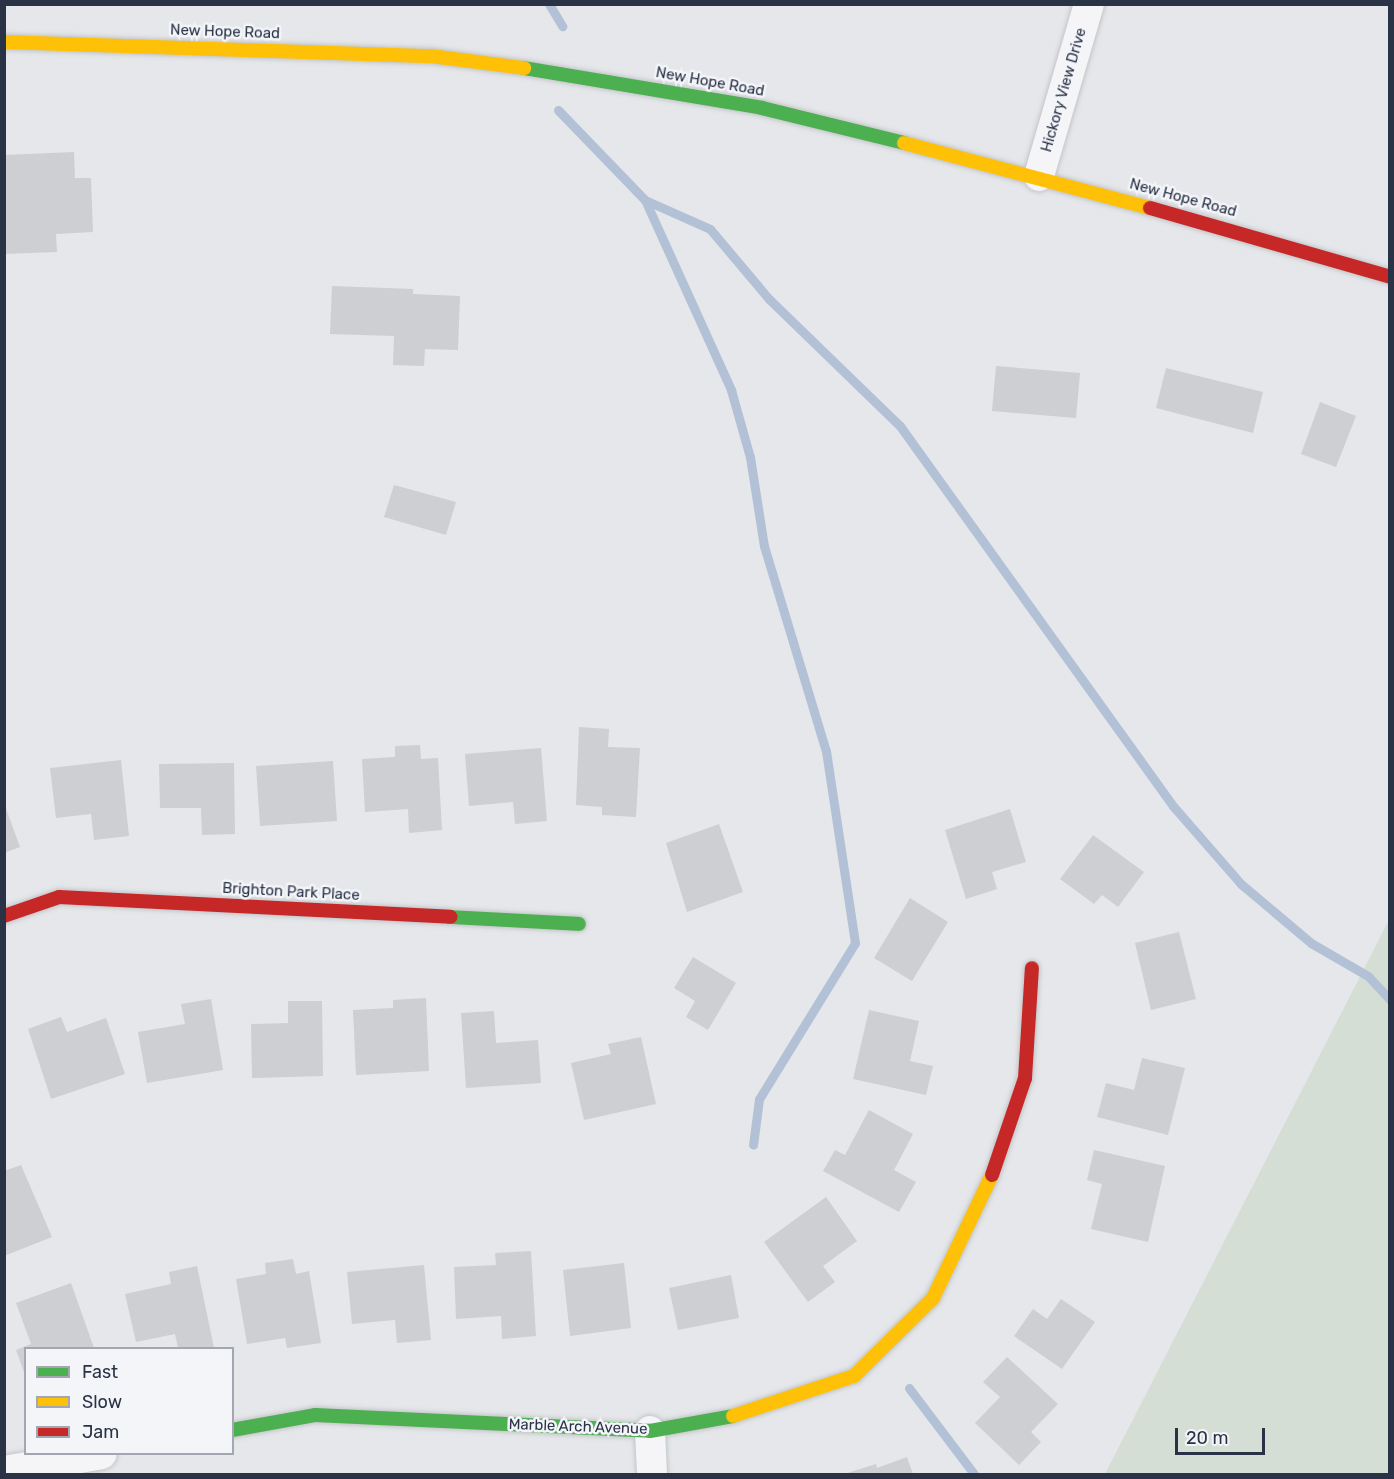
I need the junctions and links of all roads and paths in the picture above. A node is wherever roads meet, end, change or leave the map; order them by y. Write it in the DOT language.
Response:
graph roads {
  1 [pos="1089,4"];
  2 [pos="4,42"];
  3 [pos="1039,176"];
  4 [pos="1389,277"];
  5 [pos="4,916"];
  6 [pos="579,924"];
  7 [pos="1032,968"];
  8 [pos="234,1430"];
  9 [pos="650,1431"];
  10 [pos="96,1455"];
  11 [pos="4,1471"];
  12 [pos="652,1474"];
  1 -- 3 [label="street, Hickory View Drive"];
  2 -- 3 [label="street, New Hope Road"];
  3 -- 4 [label="street, New Hope Road"];
  5 -- 6 [label="street, Brighton Park Place"];
  7 -- 9 [label="street, Marble Arch Avenue"];
  8 -- 9 [label="street, Marble Arch Avenue"];
  9 -- 12 [label="street"];
  10 -- 11 [label="street"];
}
